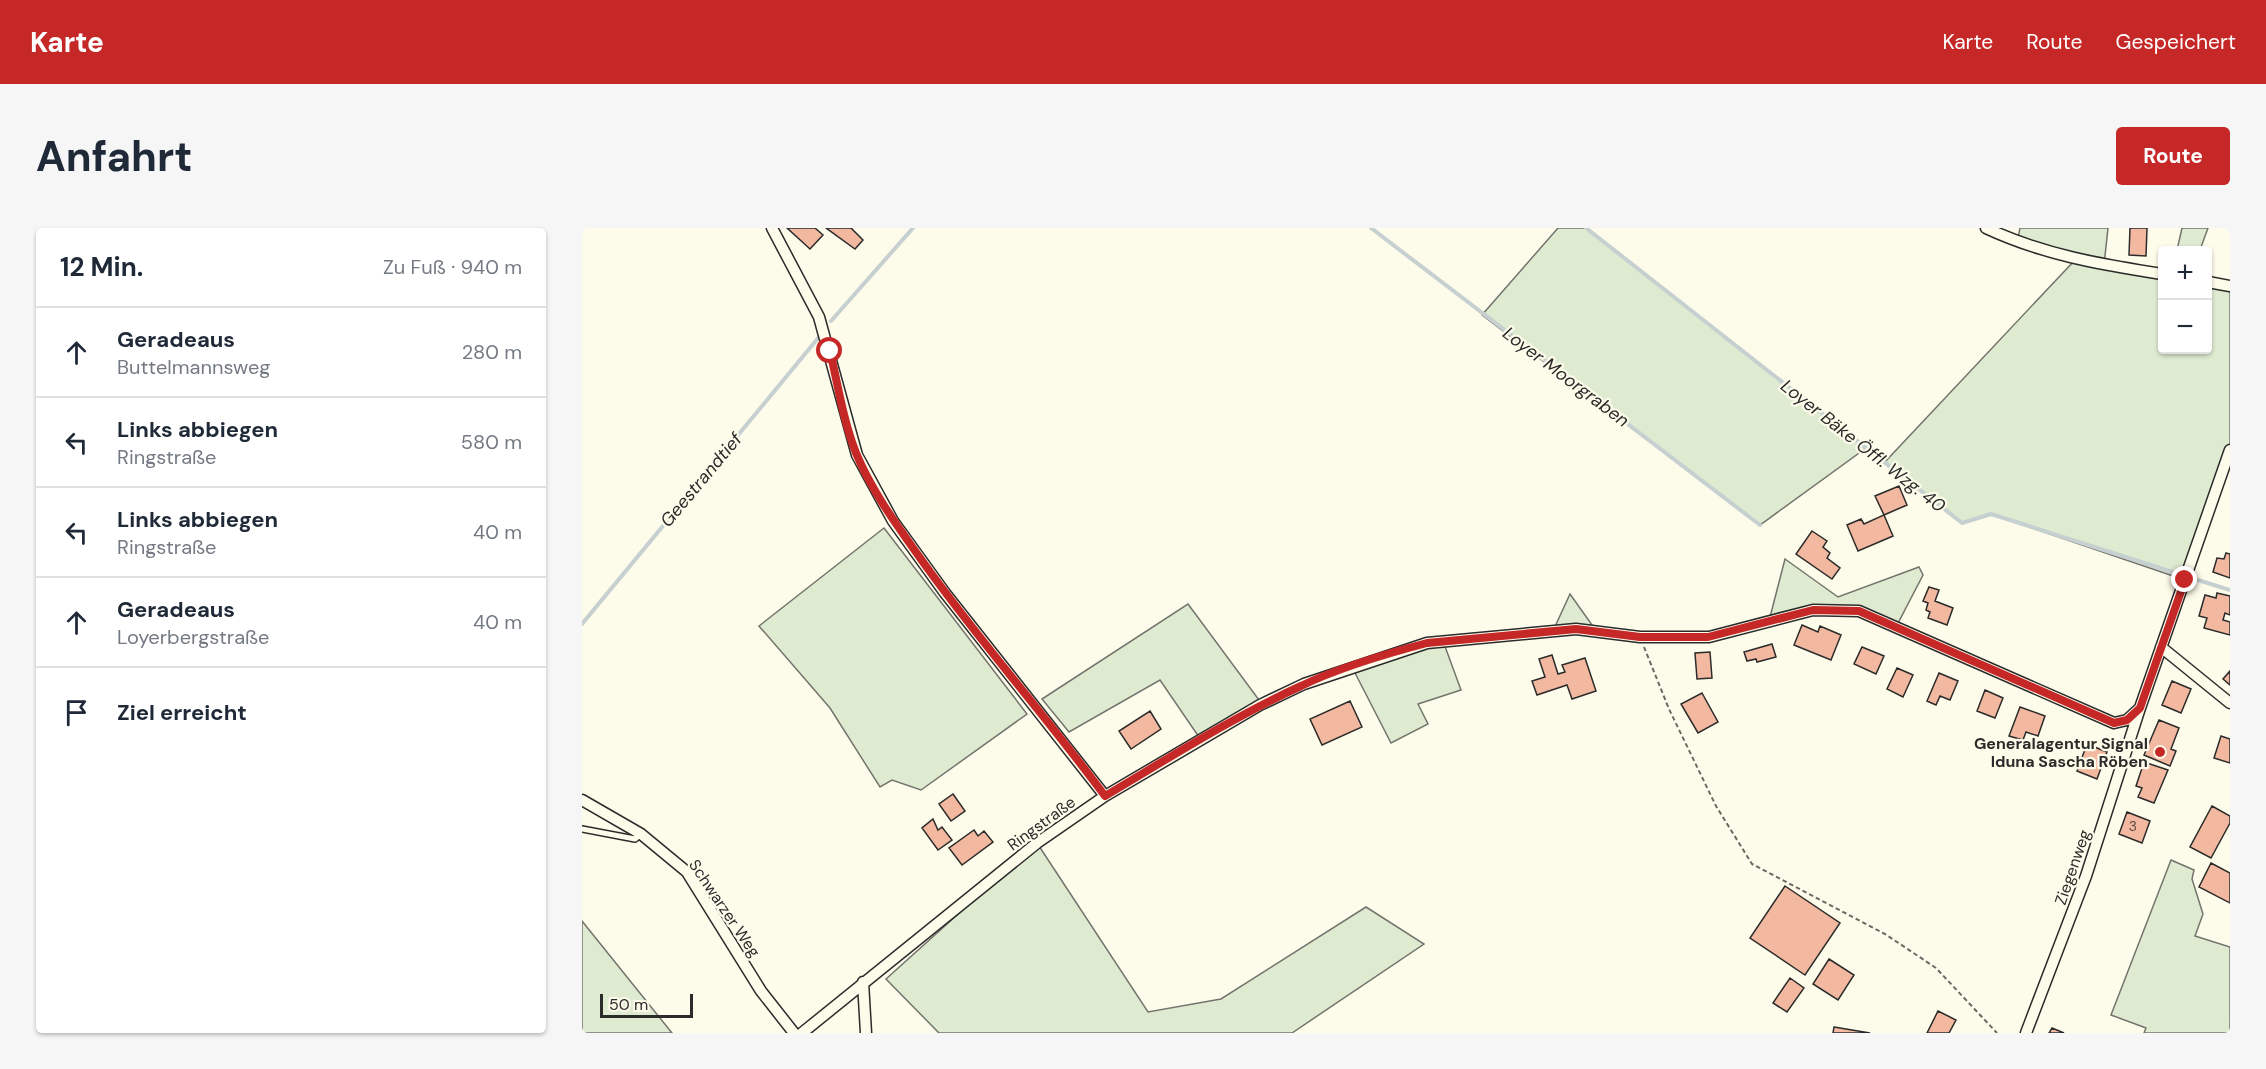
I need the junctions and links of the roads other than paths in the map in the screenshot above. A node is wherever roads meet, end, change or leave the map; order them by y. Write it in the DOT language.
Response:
graph roads {
  1 [pos="772,228"];
  2 [pos="1986,228"];
  3 [pos="2158,273"];
  4 [pos="2212,283"];
  5 [pos="2230,286"];
  6 [pos="2230,450"];
  7 [pos="2161,647"];
  8 [pos="2230,703"];
  9 [pos="2140,708"];
  10 [pos="1105,796"];
  11 [pos="582,800"];
  12 [pos="582,829"];
  13 [pos="641,834"];
  14 [pos="863,982"];
  15 [pos="794,1033"];
  16 [pos="802,1033"];
  17 [pos="866,1033"];
  18 [pos="2026,1033"];
  1 -- 10 [label="street"];
  2 -- 3 [label="street"];
  4 -- 5 [label="street"];
  6 -- 7 [label="street"];
  7 -- 8 [label="street"];
  7 -- 9 [label="street"];
  9 -- 10 [label="street, Ringstraße"];
  9 -- 18 [label="street, Ziegenweg"];
  10 -- 14 [label="street, Ringstraße"];
  11 -- 13 [label="street, Schwarzer Weg"];
  12 -- 13 [label="lane"];
  13 -- 15 [label="street, Schwarzer Weg"];
  14 -- 16 [label="street, Ringstraße"];
  14 -- 17 [label="street"];
}
